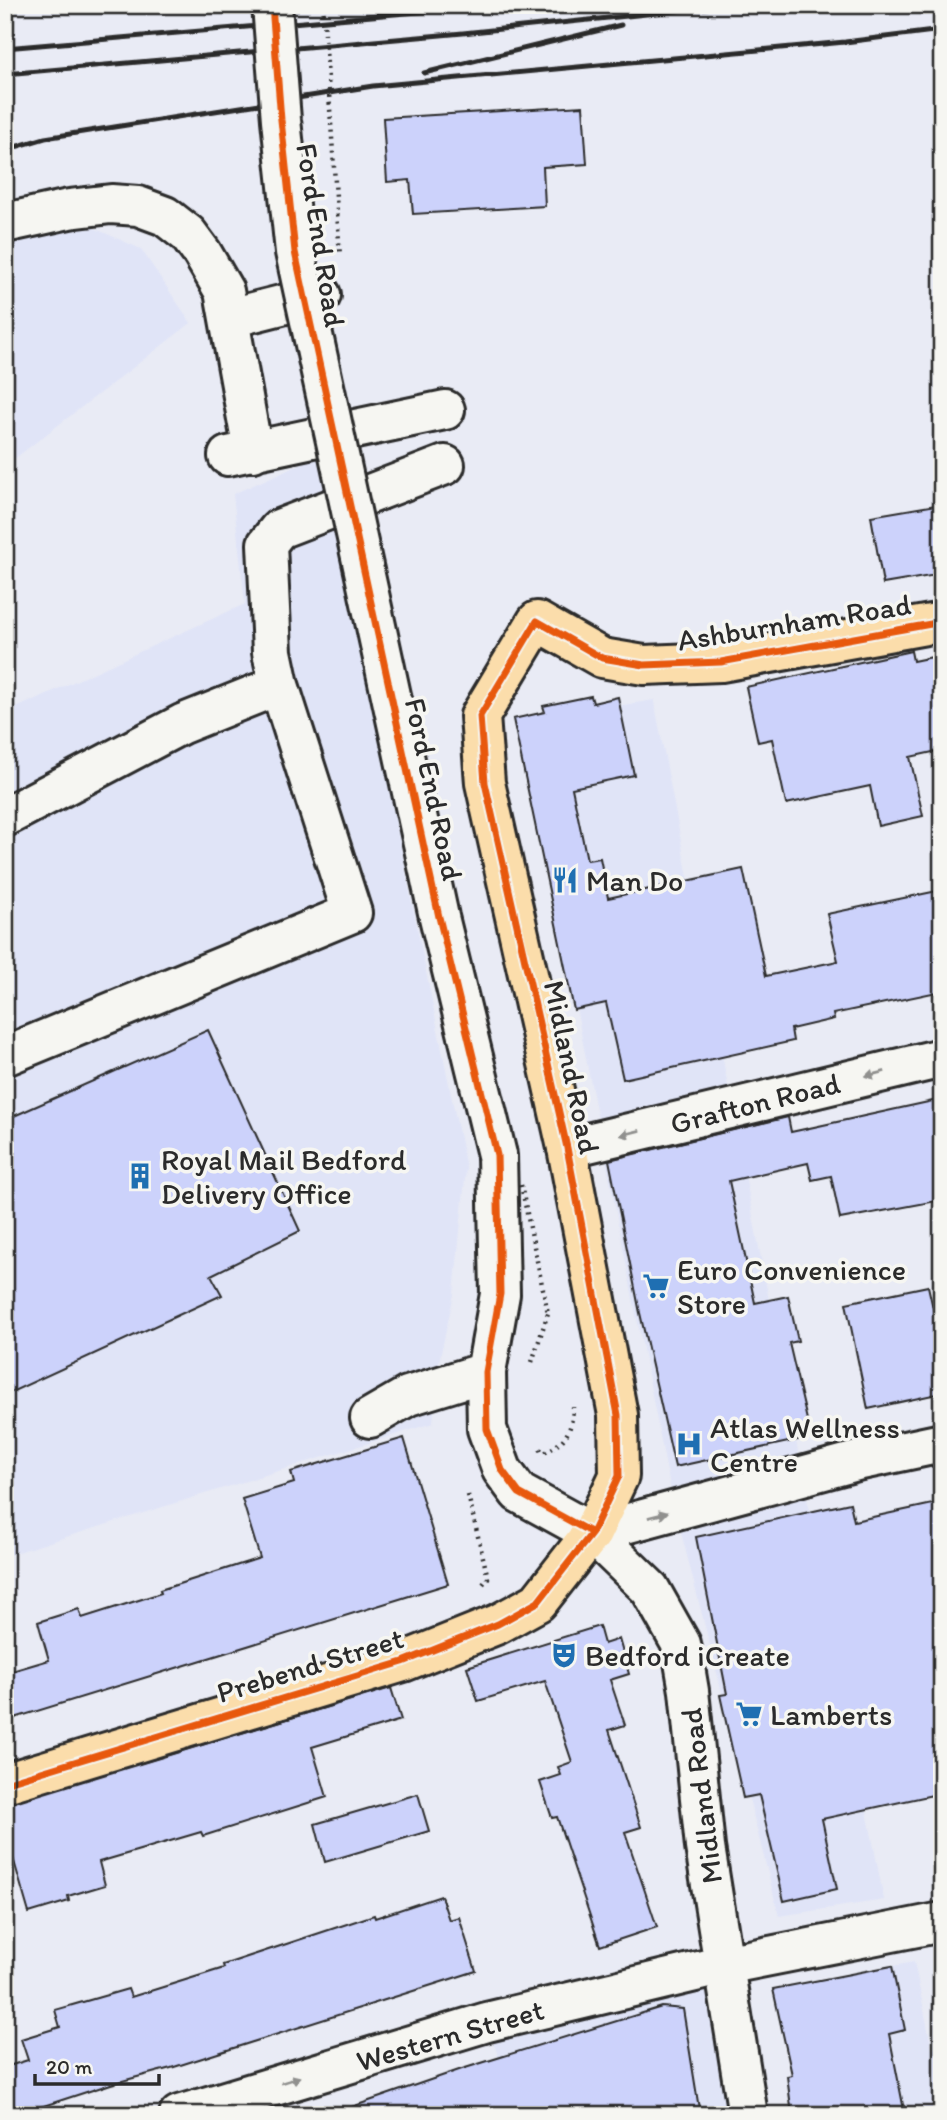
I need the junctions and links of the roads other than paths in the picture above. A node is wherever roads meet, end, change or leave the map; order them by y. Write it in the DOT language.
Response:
graph roads {
  1 [pos="272,5"];
  2 [pos="5,223"];
  3 [pos="320,295"];
  4 [pos="230,318"];
  5 [pos="445,410"];
  6 [pos="445,465"];
  7 [pos="537,621"];
  8 [pos="942,622"];
  9 [pos="279,685"];
  10 [pos="5,817"];
  11 [pos="5,1056"];
  12 [pos="942,1058"];
  13 [pos="568,1148"];
  14 [pos="486,1372"];
  15 [pos="370,1418"];
  16 [pos="942,1443"];
  17 [pos="592,1533"];
  18 [pos="5,1783"];
  19 [pos="942,1922"];
  20 [pos="724,1965"];
  21 [pos="179,2115"];
  22 [pos="748,2115"];
  1 -- 14 [label="street, Ford End Road, bridge"];
  2 -- 4 [label="street"];
  3 -- 4 [label="street"];
  4 -- 5 [label="street"];
  6 -- 9 [label="street"];
  7 -- 8 [label="main road, Ashburnham Road"];
  7 -- 13 [label="main road, Midland Road"];
  9 -- 10 [label="street"];
  9 -- 11 [label="street"];
  12 -- 13 [label="street, Grafton Road, one-way"];
  13 -- 17 [label="main road, Midland Road"];
  14 -- 15 [label="street"];
  14 -- 17 [label="street, Ford End Road"];
  17 -- 16 [label="street, one-way"];
  17 -- 18 [label="main road, Prebend Street"];
  17 -- 20 [label="street, Midland Road"];
  19 -- 20 [label="street, Western Street"];
  21 -- 20 [label="street, Western Street, one-way"];
  20 -- 22 [label="street, Midland Road"];
}
